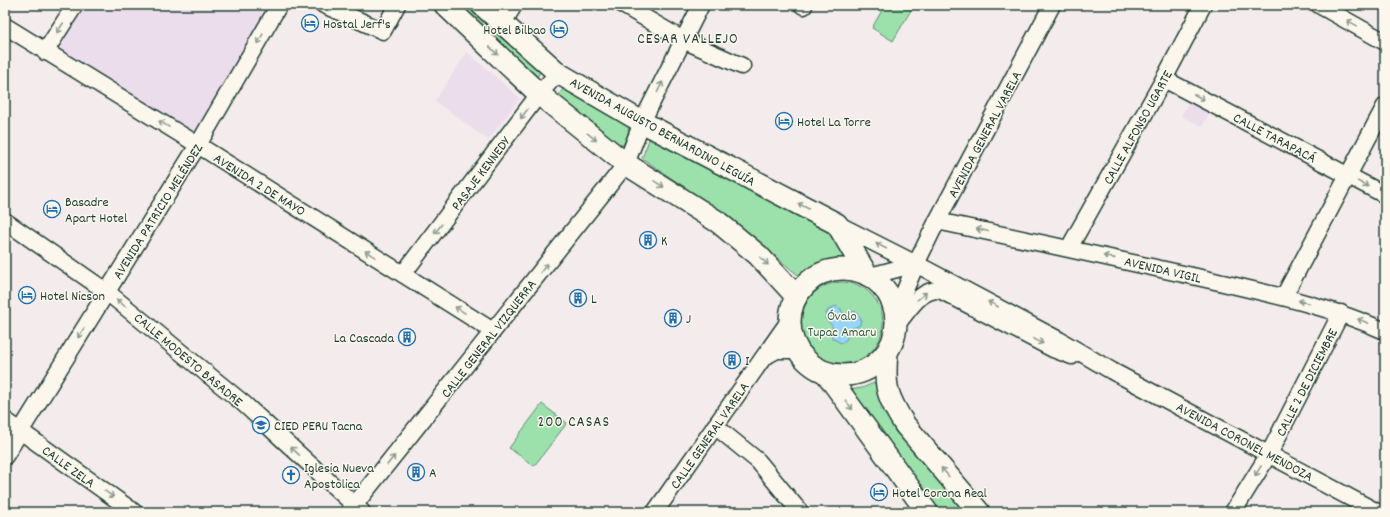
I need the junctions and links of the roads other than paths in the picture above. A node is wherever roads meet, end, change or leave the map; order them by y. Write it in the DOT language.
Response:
graph roads {
  1 [pos="75,5"];
  2 [pos="279,5"];
  3 [pos="324,5"];
  4 [pos="397,5"];
  5 [pos="445,5"];
  6 [pos="482,5"];
  7 [pos="514,5"];
  8 [pos="623,5"];
  9 [pos="701,5"];
  10 [pos="1052,5"];
  11 [pos="1203,5"];
  12 [pos="1319,5"];
  13 [pos="503,23"];
  14 [pos="5,26"];
  15 [pos="683,40"];
  16 [pos="1385,42"];
  17 [pos="45,52"];
  18 [pos="742,66"];
  19 [pos="558,73"];
  20 [pos="1164,79"];
  21 [pos="539,94"];
  22 [pos="1385,106"];
  23 [pos="642,122"];
  24 [pos="198,145"];
  25 [pos="626,164"];
  26 [pos="1347,175"];
  27 [pos="1385,195"];
  28 [pos="5,221"];
  29 [pos="937,221"];
  30 [pos="837,224"];
  31 [pos="1069,248"];
  32 [pos="916,264"];
  33 [pos="404,274"];
  34 [pos="869,275"];
  35 [pos="107,292"];
  36 [pos="796,296"];
  37 [pos="1284,296"];
  38 [pos="1341,313"];
  39 [pos="896,319"];
  40 [pos="789,321"];
  41 [pos="493,331"];
  42 [pos="1385,331"];
  43 [pos="797,350"];
  44 [pos="887,352"];
  45 [pos="763,358"];
  46 [pos="1112,371"];
  47 [pos="826,373"];
  48 [pos="5,420"];
  49 [pos="715,426"];
  50 [pos="20,430"];
  51 [pos="1269,454"];
  52 [pos="5,456"];
  53 [pos="355,510"];
  54 [pos="134,512"];
  55 [pos="655,512"];
  56 [pos="800,512"];
  57 [pos="927,512"];
  58 [pos="979,512"];
  59 [pos="1233,512"];
  60 [pos="1377,512"];
  1 -- 17 [label="street, one-way"];
  2 -- 24 [label="street, AVENIDA PATRICIO MELÉNDEZ, one-way"];
  3 -- 4 [label="street"];
  5 -- 21 [label="main road, one-way"];
  6 -- 13 [label="main road, AVENIDA AUGUSTO BERNARDINO LEGUÍA"];
  7 -- 13 [label="street"];
  8 -- 15 [label="street"];
  9 -- 15 [label="street, CALLE GENERAL VIZQUERRA"];
  10 -- 29 [label="street, AVENIDA GENERAL VARELA"];
  11 -- 20 [label="street, CALLE ALFONSO UGARTE"];
  16 -- 12 [label="street, one-way"];
  13 -- 19 [label="main road, AVENIDA AUGUSTO BERNARDINO LEGUÍA"];
  14 -- 17 [label="street, AVENIDA 2 DE MAYO"];
  15 -- 18 [label="street"];
  23 -- 15 [label="street, CALLE GENERAL VIZQUERRA, one-way"];
  24 -- 17 [label="street, AVENIDA 2 DE MAYO, one-way"];
  19 -- 21 [label="street, PASAJE KENNEDY"];
  19 -- 23 [label="main road, AVENIDA AUGUSTO BERNARDINO LEGUÍA"];
  20 -- 26 [label="street, CALLE TARAPACÁ, one-way"];
  20 -- 31 [label="street, CALLE ALFONSO UGARTE"];
  21 -- 25 [label="main road, one-way"];
  21 -- 33 [label="street, PASAJE KENNEDY, one-way"];
  22 -- 26 [label="street"];
  23 -- 25 [label="street, CALLE GENERAL VIZQUERRA"];
  30 -- 23 [label="main road, AVENIDA AUGUSTO BERNARDINO LEGUÍA, one-way"];
  33 -- 24 [label="street, AVENIDA 2 DE MAYO, one-way"];
  24 -- 35 [label="street, AVENIDA PATRICIO MELÉNDEZ"];
  25 -- 36 [label="main road, one-way"];
  41 -- 25 [label="street, CALLE GENERAL VIZQUERRA, one-way"];
  26 -- 27 [label="street, CALLE TARAPACÁ, one-way"];
  26 -- 37 [label="street"];
  28 -- 35 [label="street, CALLE MODESTO BASADRE"];
  31 -- 29 [label="street, AVENIDA VIGIL, one-way"];
  29 -- 32 [label="street, AVENIDA GENERAL VARELA"];
  32 -- 30 [label="street, AVENIDA AUGUSTO BERNARDINO LEGUÍA, one-way"];
  30 -- 34 [label="main road"];
  37 -- 31 [label="street, AVENIDA VIGIL, one-way"];
  32 -- 34 [label="street"];
  32 -- 39 [label="street, AVENIDA GENERAL VARELA"];
  46 -- 32 [label="street, AVENIDA CORONEL MENDOZA, one-way"];
  41 -- 33 [label="street, AVENIDA 2 DE MAYO, one-way"];
  34 -- 36 [label="main road"];
  34 -- 39 [label="main road"];
  35 -- 50 [label="street, AVENIDA PATRICIO MELÉNDEZ, one-way"];
  53 -- 35 [label="street, CALLE MODESTO BASADRE, one-way"];
  36 -- 40 [label="main road"];
  38 -- 37 [label="street, AVENIDA VIGIL, one-way"];
  42 -- 38 [label="street, AVENIDA VIGIL, one-way"];
  38 -- 51 [label="street, CALLE 2 DE DICIEMBRE"];
  39 -- 44 [label="main road"];
  39 -- 46 [label="street, AVENIDA CORONEL MENDOZA, one-way"];
  40 -- 43 [label="main road"];
  40 -- 45 [label="street, CALLE GENERAL VARELA"];
  53 -- 41 [label="street, CALLE GENERAL VIZQUERRA, one-way"];
  43 -- 45 [label="street"];
  43 -- 47 [label="main road"];
  44 -- 47 [label="main road"];
  58 -- 44 [label="main road, one-way"];
  45 -- 49 [label="street, CALLE GENERAL VARELA"];
  46 -- 51 [label="street, AVENIDA CORONEL MENDOZA"];
  47 -- 57 [label="main road, one-way"];
  48 -- 50 [label="street, CALLE ZELA"];
  49 -- 55 [label="street, CALLE GENERAL VARELA"];
  49 -- 56 [label="street"];
  50 -- 52 [label="street, AVENIDA PATRICIO MELÉNDEZ"];
  50 -- 54 [label="street, CALLE ZELA, one-way"];
  51 -- 59 [label="street, CALLE 2 DE DICIEMBRE, one-way"];
  51 -- 60 [label="street, AVENIDA CORONEL MENDOZA"];
}
